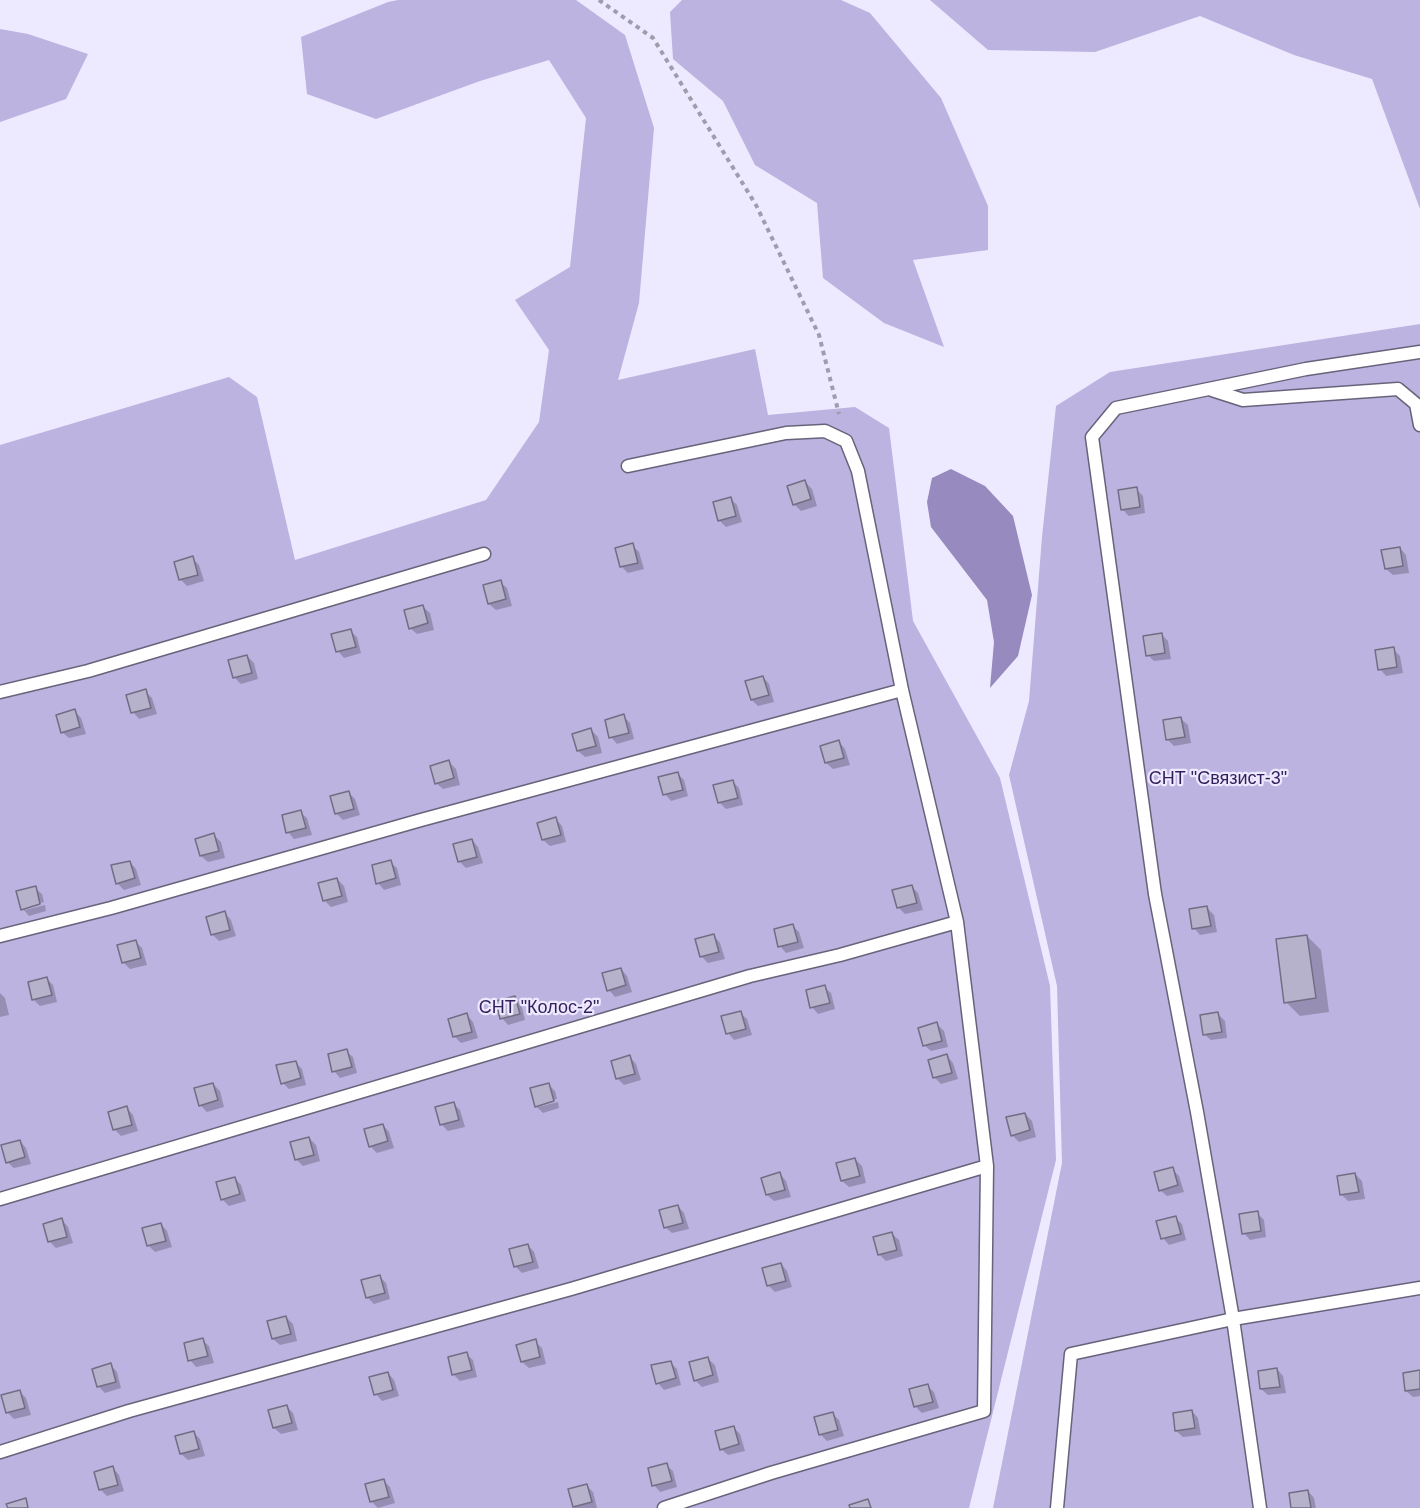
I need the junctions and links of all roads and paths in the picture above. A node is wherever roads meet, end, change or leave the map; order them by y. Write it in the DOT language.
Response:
graph roads {
  1 [pos="599,0"];
  2 [pos="1420,352"];
  3 [pos="1209,389"];
  4 [pos="1420,425"];
  5 [pos="846,441"];
  6 [pos="628,466"];
  7 [pos="484,554"];
  8 [pos="902,690"];
  9 [pos="0,692"];
  10 [pos="957,922"];
  11 [pos="0,936"];
  12 [pos="987,1166"];
  13 [pos="0,1199"];
  14 [pos="1420,1288"];
  15 [pos="1233,1319"];
  16 [pos="0,1452"];
  17 [pos="664,1508"];
  18 [pos="1057,1508"];
  19 [pos="1260,1508"];
  1 -- 5 [label="path"];
  2 -- 3 [label="lane"];
  3 -- 4 [label="lane"];
  3 -- 15 [label="lane"];
  5 -- 6 [label="lane"];
  5 -- 8 [label="lane"];
  7 -- 9 [label="lane"];
  8 -- 10 [label="lane"];
  8 -- 11 [label="lane"];
  10 -- 12 [label="lane"];
  10 -- 13 [label="lane"];
  12 -- 16 [label="lane"];
  12 -- 17 [label="lane"];
  14 -- 15 [label="lane"];
  15 -- 18 [label="lane"];
  15 -- 19 [label="lane"];
}
